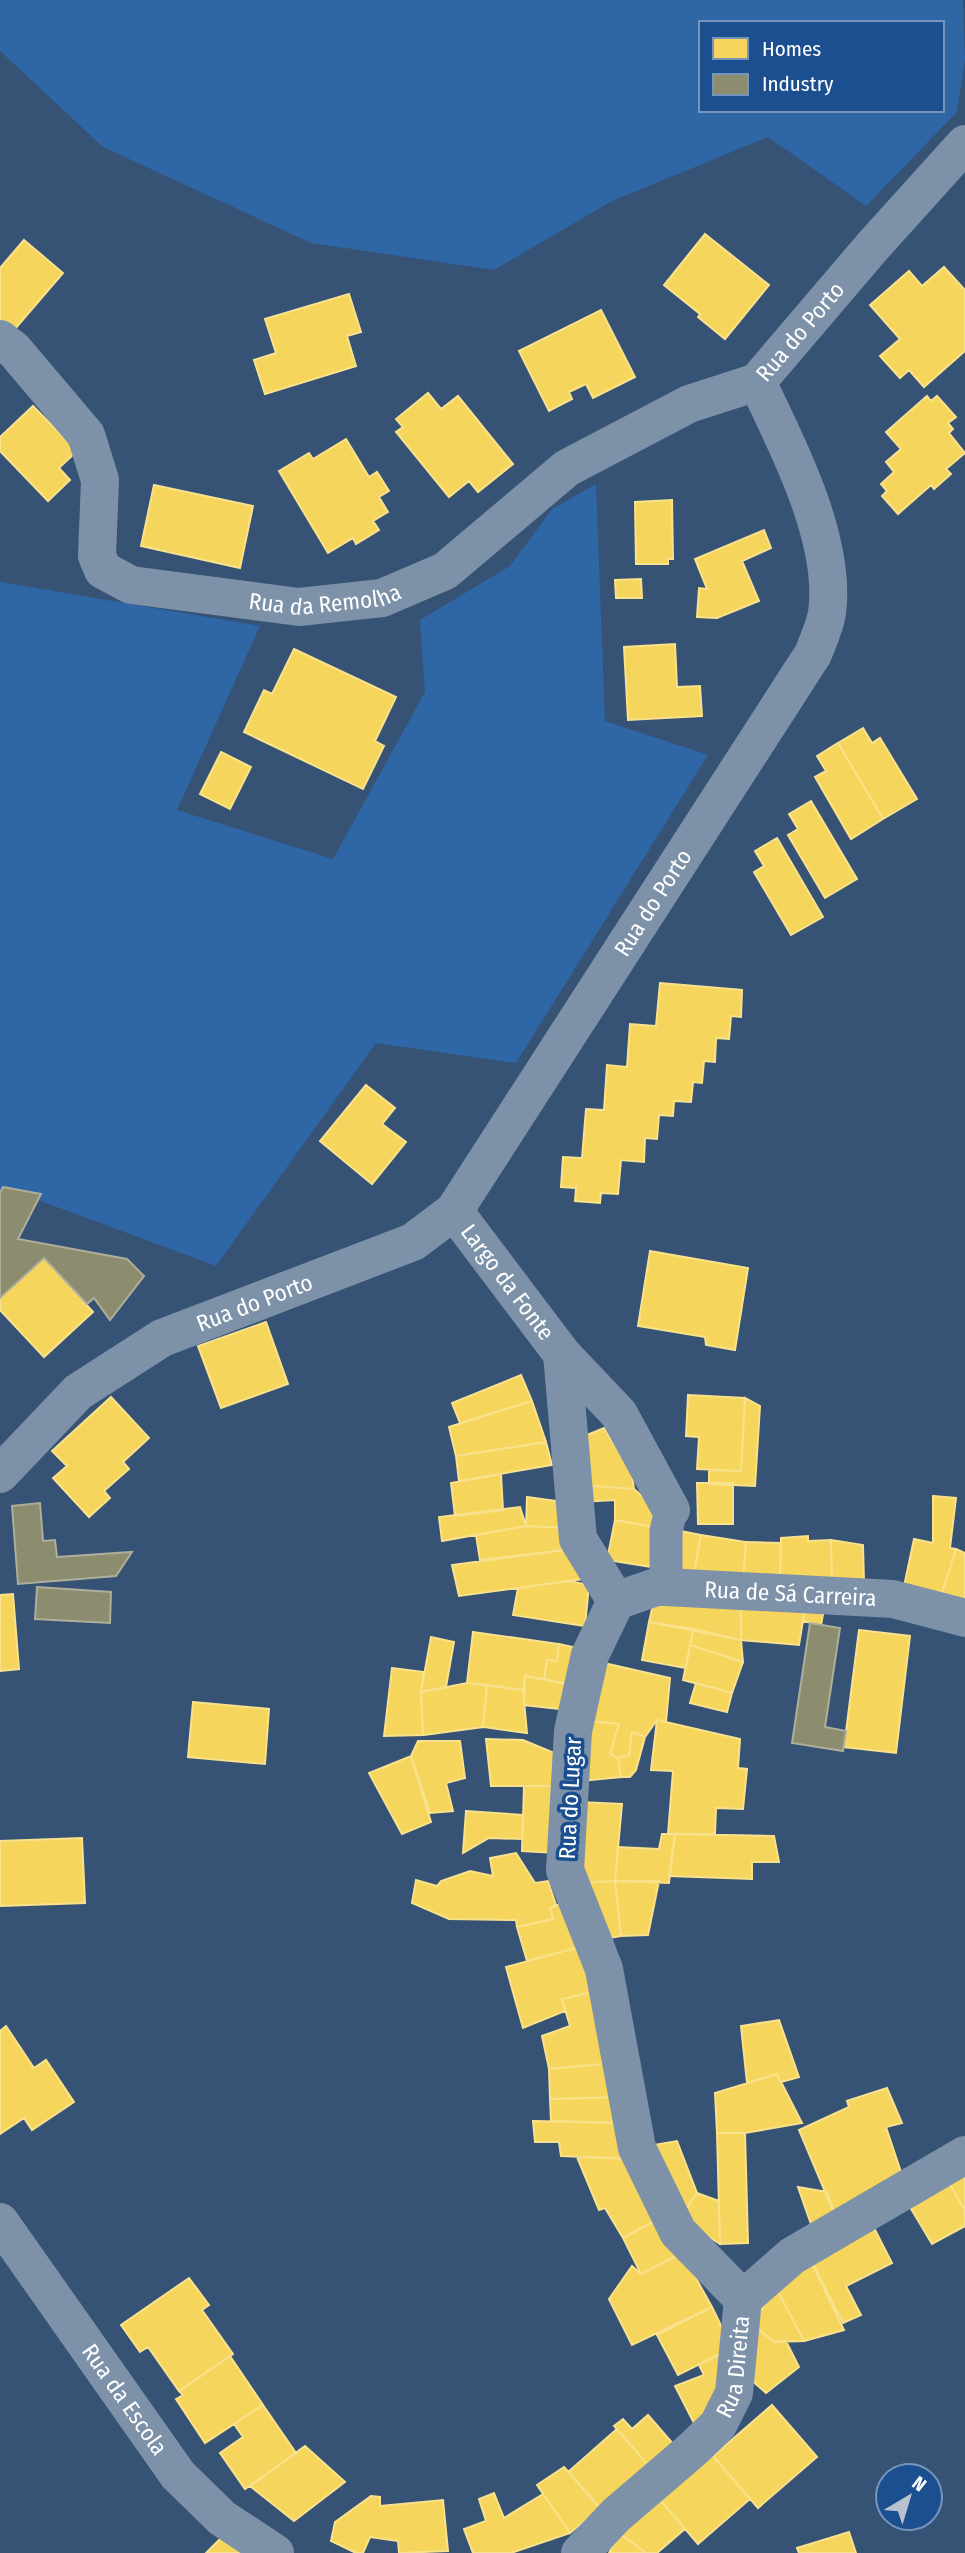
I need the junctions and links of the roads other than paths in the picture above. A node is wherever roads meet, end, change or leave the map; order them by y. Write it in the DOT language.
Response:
graph roads {
  1 [pos="965,144"];
  2 [pos="0,339"];
  3 [pos="757,382"];
  4 [pos="454,1210"];
  5 [pos="562,1354"];
  6 [pos="0,1474"];
  7 [pos="671,1510"];
  8 [pos="666,1587"];
  9 [pos="616,1601"];
  10 [pos="965,1618"];
  11 [pos="965,2155"];
  12 [pos="0,2222"];
  13 [pos="743,2298"];
  14 [pos="275,2553"];
  15 [pos="580,2553"];
  1 -- 3 [label="street, Rua do Porto"];
  2 -- 3 [label="street, Rua da Remolha"];
  3 -- 4 [label="street, Rua do Porto"];
  4 -- 5 [label="street, Largo da Fonte"];
  4 -- 6 [label="street, Rua do Porto"];
  5 -- 7 [label="street, Largo da Fonte"];
  5 -- 9 [label="street"];
  7 -- 8 [label="street"];
  8 -- 9 [label="street, Rua de Sá Carreira"];
  8 -- 10 [label="street, Rua de Sá Carreira"];
  9 -- 13 [label="street, Rua do Lugar"];
  11 -- 13 [label="street, Rua Direita"];
  12 -- 14 [label="street, Rua da Escola"];
  13 -- 15 [label="street, Rua Direita"];
}
